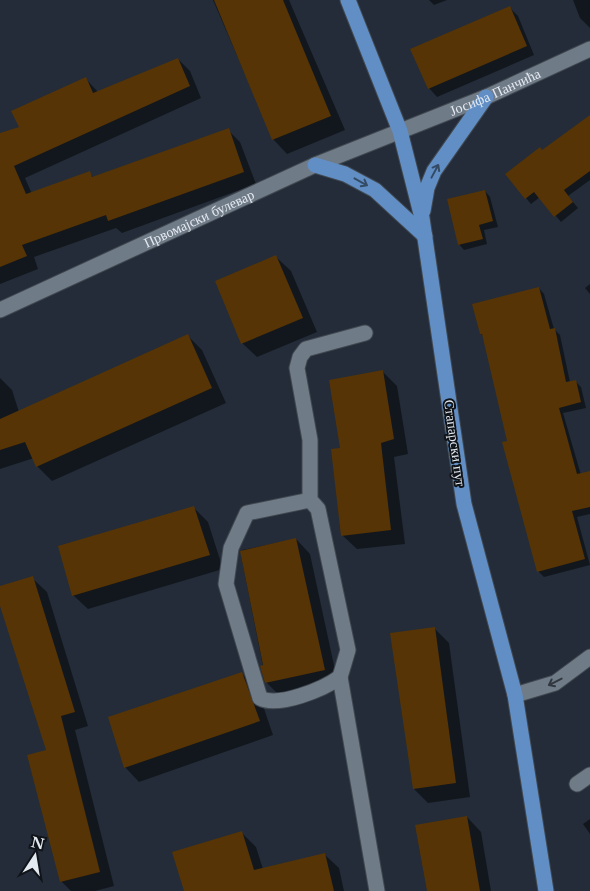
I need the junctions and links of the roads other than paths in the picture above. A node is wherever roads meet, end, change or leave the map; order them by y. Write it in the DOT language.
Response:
graph roads {
  1 [pos="348,0"];
  2 [pos="590,49"];
  3 [pos="486,97"];
  4 [pos="400,131"];
  5 [pos="315,165"];
  6 [pos="422,218"];
  7 [pos="425,236"];
  8 [pos="0,310"];
  9 [pos="366,333"];
  10 [pos="310,500"];
  11 [pos="590,657"];
  12 [pos="340,677"];
  13 [pos="515,695"];
  14 [pos="590,775"];
  15 [pos="577,784"];
  16 [pos="378,891"];
  17 [pos="546,891"];
  1 -- 4 [label="main road, Стапарски пут"];
  2 -- 3 [label="street, Јосифа Панчића"];
  3 -- 4 [label="street, Јосифа Панчића"];
  6 -- 3 [label="main road, one-way"];
  4 -- 5 [label="street, Првомајски булевар"];
  4 -- 6 [label="main road, Стапарски пут"];
  5 -- 7 [label="main road, one-way"];
  5 -- 8 [label="street, Првомајски булевар"];
  6 -- 7 [label="main road, Стапарски пут"];
  7 -- 13 [label="main road, Стапарски пут"];
  9 -- 10 [label="street"];
  10 -- 12 [label="street"];
  10 -- 12 [label="street"];
  11 -- 13 [label="street, one-way"];
  12 -- 16 [label="street"];
  13 -- 17 [label="main road, Стапарски пут"];
  14 -- 15 [label="street"];
}
